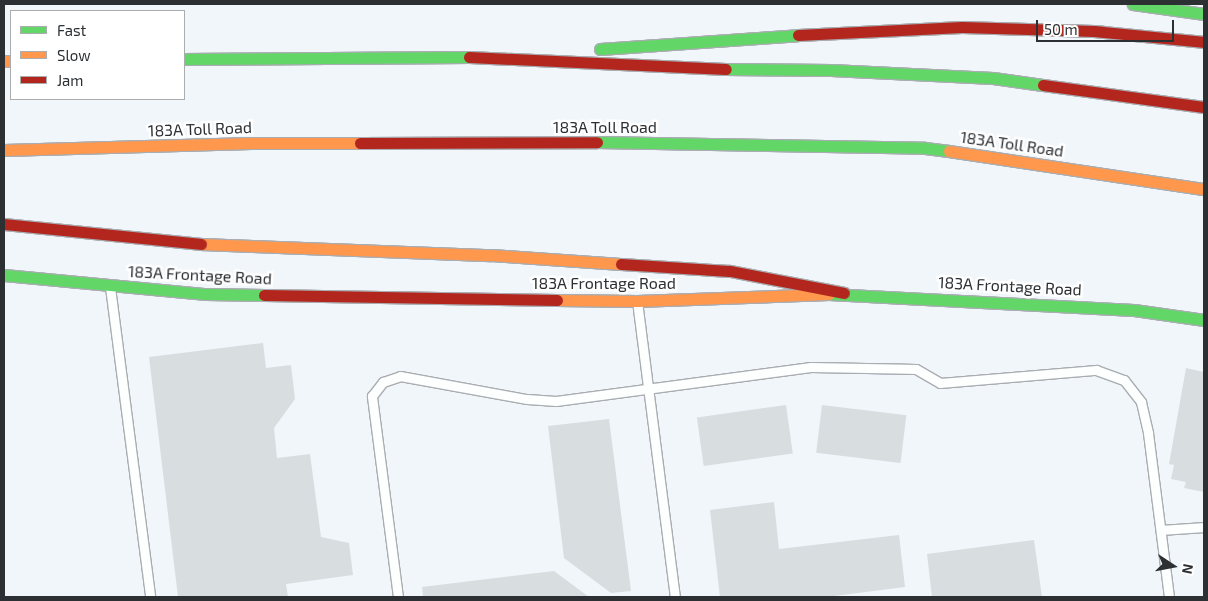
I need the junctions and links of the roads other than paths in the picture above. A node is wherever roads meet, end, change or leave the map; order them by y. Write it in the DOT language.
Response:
graph roads {
  1 [pos="1133,4"];
  2 [pos="1204,14"];
  3 [pos="1204,42"];
  4 [pos="479,57"];
  5 [pos="185,59"];
  6 [pos="1204,107"];
  7 [pos="4,150"];
  8 [pos="1204,189"];
  9 [pos="4,224"];
  10 [pos="4,275"];
  11 [pos="110,287"];
  12 [pos="844,293"];
  13 [pos="636,301"];
  14 [pos="1204,320"];
  15 [pos="647,388"];
  16 [pos="1204,527"];
  17 [pos="1161,530"];
  18 [pos="150,597"];
  19 [pos="398,597"];
  20 [pos="675,597"];
  21 [pos="1169,597"];
  1 -- 2 [label="main road"];
  3 -- 4 [label="main road"];
  4 -- 5 [label="main road"];
  4 -- 6 [label="main road"];
  7 -- 8 [label="main road, 183A Toll Road"];
  9 -- 12 [label="main road"];
  10 -- 11 [label="main road, 183A Frontage Road"];
  11 -- 13 [label="main road, 183A Frontage Road"];
  11 -- 18 [label="lane"];
  12 -- 13 [label="main road, 183A Frontage Road"];
  12 -- 14 [label="main road, 183A Frontage Road"];
  13 -- 15 [label="lane"];
  15 -- 17 [label="lane"];
  15 -- 19 [label="lane"];
  15 -- 20 [label="lane"];
  16 -- 17 [label="lane"];
  17 -- 21 [label="lane"];
}
